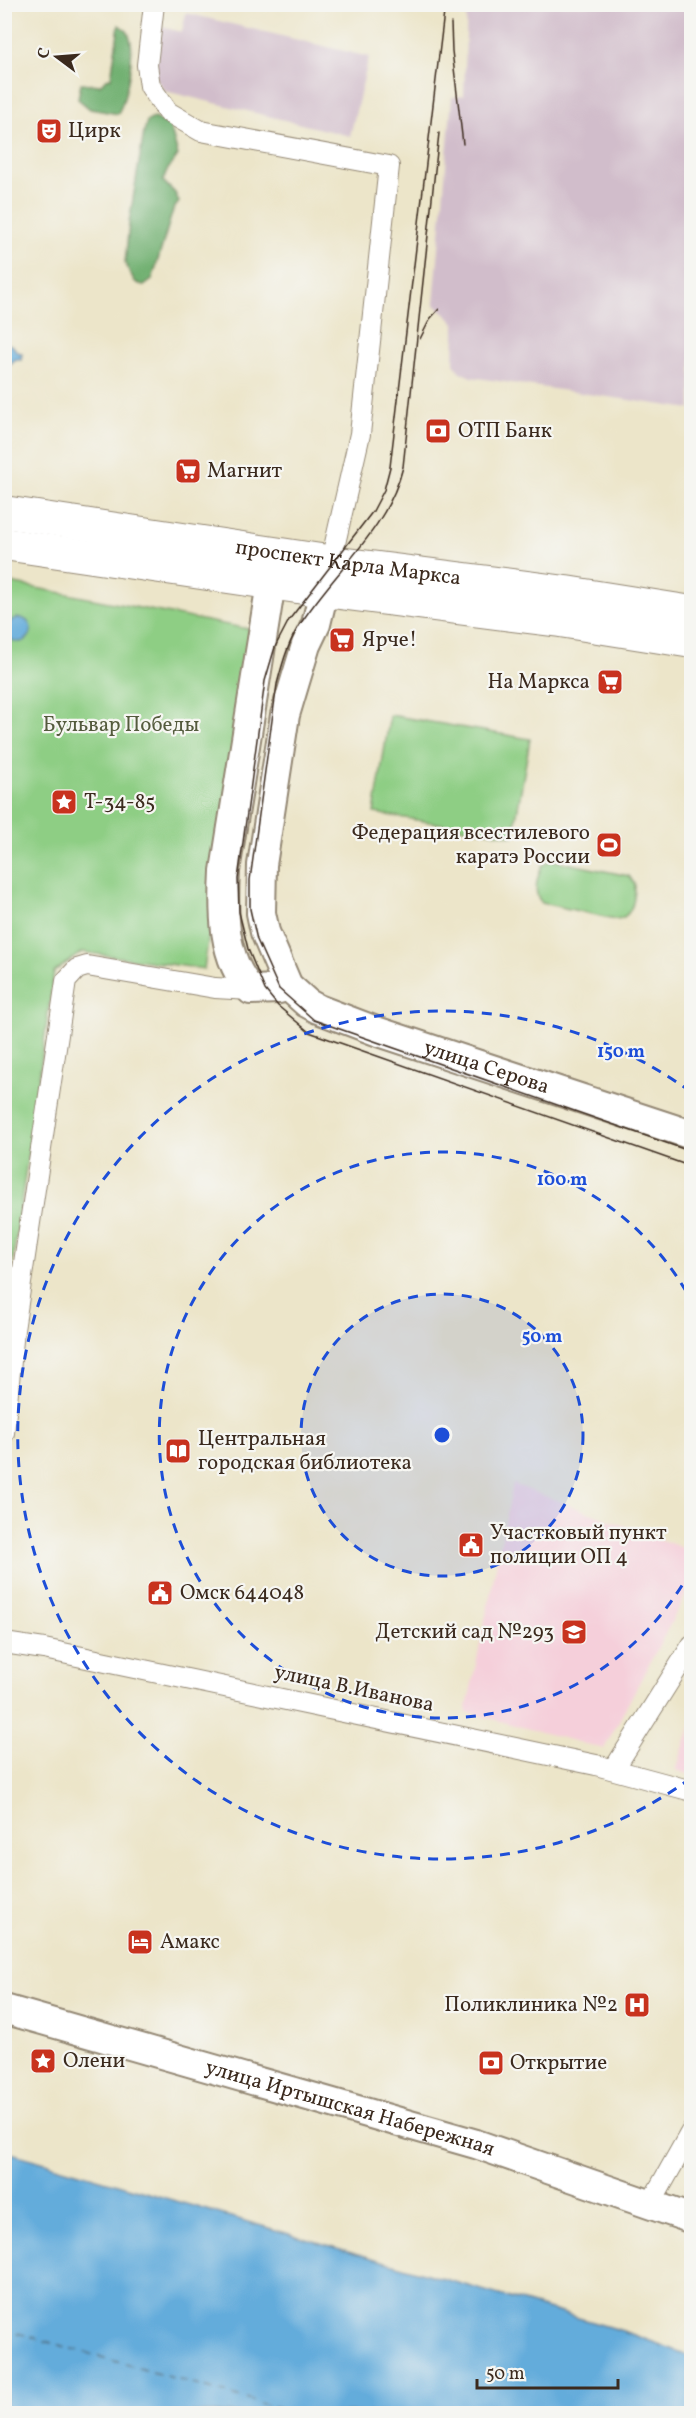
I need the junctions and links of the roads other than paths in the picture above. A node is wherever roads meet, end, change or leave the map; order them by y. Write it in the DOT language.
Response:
graph roads {
  1 [pos="154,4"];
  2 [pos="4,512"];
  3 [pos="4,544"];
  4 [pos="331,561"];
  5 [pos="272,583"];
  6 [pos="324,591"];
  7 [pos="692,612"];
  8 [pos="692,642"];
  9 [pos="288,986"];
  10 [pos="251,990"];
  11 [pos="692,1135"];
  12 [pos="4,1433"];
  13 [pos="4,1643"];
  14 [pos="692,1645"];
  15 [pos="614,1769"];
  16 [pos="692,1791"];
  17 [pos="4,2009"];
  18 [pos="692,2130"];
  19 [pos="651,2203"];
  20 [pos="692,2219"];
  1 -- 4 [label="street"];
  2 -- 4 [label="main road, проспект Карла Маркса"];
  3 -- 5 [label="main road, проспект Карла Маркса"];
  4 -- 6 [label="street"];
  4 -- 7 [label="main road, проспект Карла Маркса"];
  5 -- 6 [label="main road, проспект Карла Маркса"];
  5 -- 10 [label="street"];
  6 -- 8 [label="main road, проспект Карла Маркса"];
  6 -- 9 [label="street"];
  9 -- 10 [label="street"];
  9 -- 11 [label="street, улица Серова"];
  10 -- 12 [label="street"];
  13 -- 15 [label="street, улица В.Иванова"];
  14 -- 15 [label="street"];
  15 -- 16 [label="street, улица В.Иванова"];
  17 -- 19 [label="street, улица Иртышская Набережная"];
  18 -- 19 [label="street"];
  19 -- 20 [label="street, улица Иртышская Набережная"];
}
